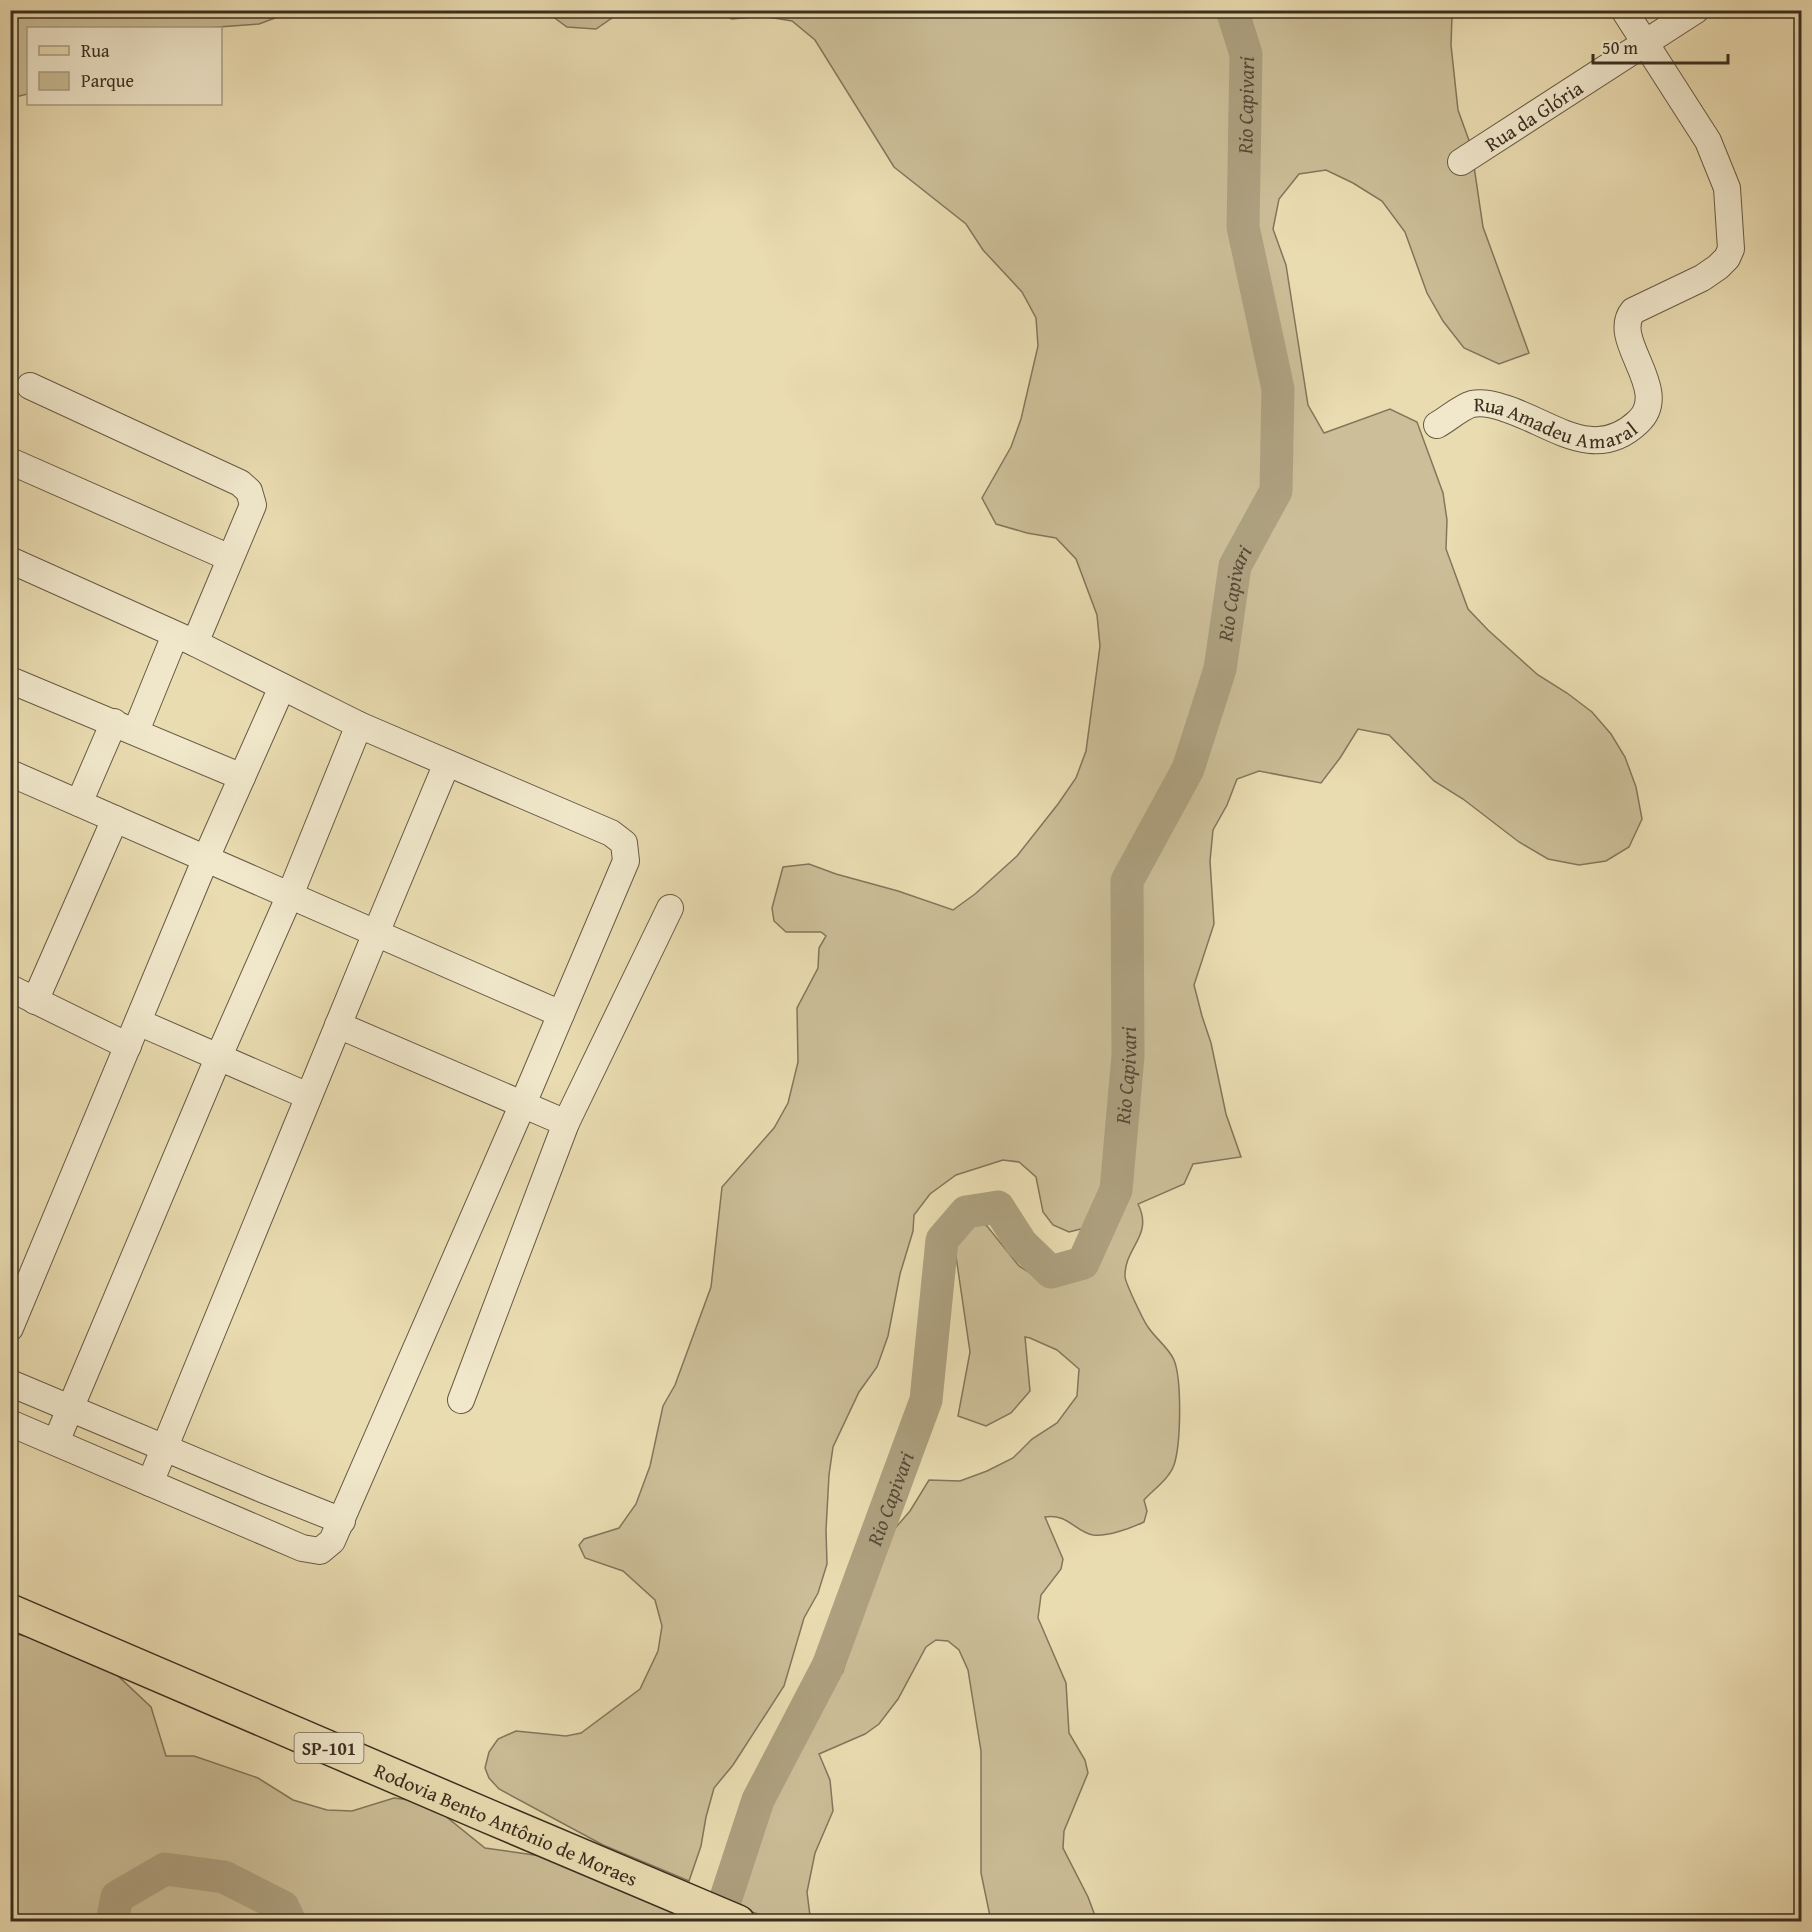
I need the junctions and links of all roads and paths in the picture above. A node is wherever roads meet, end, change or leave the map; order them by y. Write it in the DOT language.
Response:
graph roads {
  1 [pos="1624,10"];
  2 [pos="1696,10"];
  3 [pos="1645,44"];
  4 [pos="1461,162"];
  5 [pos="30,386"];
  6 [pos="1437,425"];
  7 [pos="10,461"];
  8 [pos="230,558"];
  9 [pos="10,560"];
  10 [pos="185,639"];
  11 [pos="10,680"];
  12 [pos="282,687"];
  13 [pos="359,725"];
  14 [pos="125,727"];
  15 [pos="447,763"];
  16 [pos="10,773"];
  17 [pos="242,777"];
  18 [pos="79,803"];
  19 [pos="115,819"];
  20 [pos="206,858"];
  21 [pos="290,895"];
  22 [pos="670,908"];
  23 [pos="376,933"];
  24 [pos="10,988"];
  25 [pos="35,1001"];
  26 [pos="561,1014"];
  27 [pos="138,1022"];
  28 [pos="338,1025"];
  29 [pos="128,1046"];
  30 [pos="219,1056"];
  31 [pos="308,1096"];
  32 [pos="522,1106"];
  33 [pos="566,1124"];
  34 [pos="10,1328"];
  35 [pos="10,1383"];
  36 [pos="460,1400"];
  37 [pos="71,1409"];
  38 [pos="10,1423"];
  39 [pos="56,1442"];
  40 [pos="164,1448"];
  41 [pos="150,1483"];
  42 [pos="262,1489"];
  43 [pos="342,1521"];
  44 [pos="247,1524"];
  45 [pos="10,1611"];
  46 [pos="738,1922"];
  1 -- 3 [label="street, Rua Amadeu Amaral"];
  2 -- 3 [label="street, Rua da Glória"];
  3 -- 4 [label="street, Rua da Glória"];
  3 -- 6 [label="street, Rua Amadeu Amaral"];
  5 -- 8 [label="street"];
  7 -- 8 [label="street"];
  8 -- 10 [label="street"];
  9 -- 10 [label="street"];
  10 -- 12 [label="street"];
  10 -- 14 [label="street"];
  11 -- 14 [label="street"];
  12 -- 13 [label="street"];
  12 -- 17 [label="street"];
  13 -- 15 [label="street"];
  13 -- 21 [label="street"];
  14 -- 17 [label="street"];
  14 -- 18 [label="street"];
  15 -- 23 [label="street"];
  15 -- 26 [label="street"];
  16 -- 18 [label="street"];
  17 -- 20 [label="street"];
  18 -- 19 [label="street"];
  19 -- 20 [label="street"];
  19 -- 25 [label="street"];
  20 -- 21 [label="street"];
  20 -- 27 [label="street"];
  21 -- 23 [label="street"];
  21 -- 30 [label="street"];
  22 -- 33 [label="street"];
  23 -- 26 [label="street"];
  23 -- 28 [label="street"];
  24 -- 25 [label="street"];
  25 -- 29 [label="street"];
  26 -- 32 [label="street"];
  27 -- 29 [label="street"];
  27 -- 30 [label="street"];
  28 -- 31 [label="street"];
  28 -- 32 [label="street"];
  29 -- 34 [label="street"];
  30 -- 31 [label="street"];
  30 -- 37 [label="street"];
  31 -- 40 [label="street"];
  32 -- 33 [label="street"];
  32 -- 43 [label="street"];
  33 -- 36 [label="street"];
  35 -- 37 [label="street"];
  37 -- 39 [label="street"];
  37 -- 40 [label="street"];
  38 -- 39 [label="street"];
  39 -- 41 [label="street"];
  40 -- 41 [label="street"];
  40 -- 42 [label="street"];
  41 -- 44 [label="street"];
  42 -- 43 [label="street"];
  42 -- 44 [label="street"];
  43 -- 44 [label="street"];
  45 -- 46 [label="main road, Rodovia Bento Antônio de Moraes / SP-101"];
}
